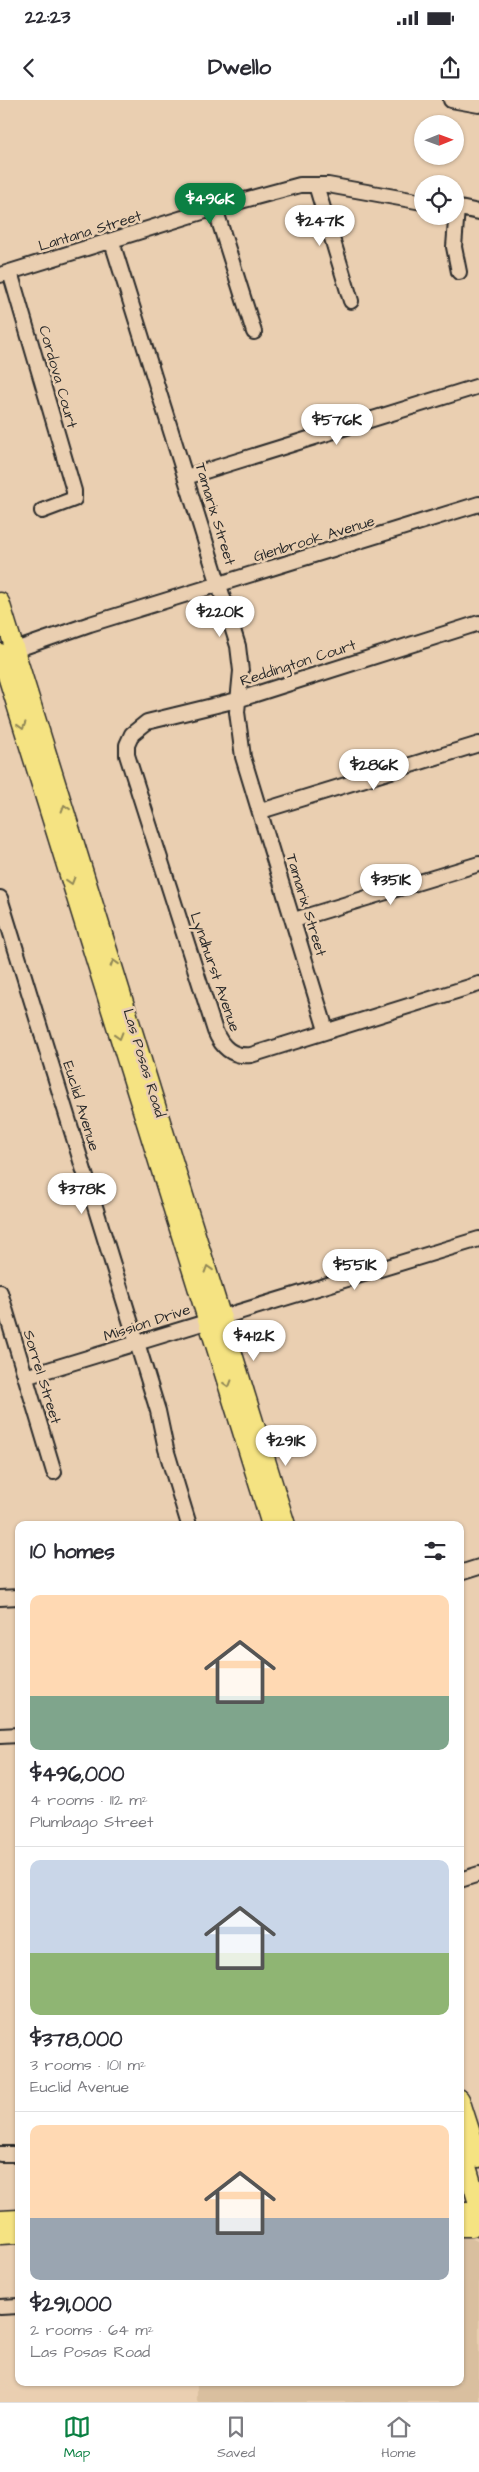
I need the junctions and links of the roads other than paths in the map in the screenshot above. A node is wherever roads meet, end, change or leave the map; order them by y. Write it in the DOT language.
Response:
graph roads {
  1 [pos="451,100"];
  2 [pos="479,105"];
  3 [pos="316,184"];
  4 [pos="414,201"];
  5 [pos="215,208"];
  6 [pos="464,209"];
  7 [pos="479,212"];
  8 [pos="455,225"];
  9 [pos="112,242"];
  10 [pos="458,272"];
  11 [pos="5,274"];
  12 [pos="351,301"];
  13 [pos="254,332"];
  14 [pos="479,386"];
  15 [pos="186,477"];
  16 [pos="479,504"];
  17 [pos="42,511"];
  18 [pos="219,583"];
  19 [pos="0,602"];
  20 [pos="479,623"];
  21 [pos="3,655"];
  22 [pos="237,700"];
  23 [pos="130,736"];
  24 [pos="479,744"];
  25 [pos="261,811"];
  26 [pos="479,864"];
  27 [pos="0,898"];
  28 [pos="294,920"];
  29 [pos="479,984"];
  30 [pos="326,1030"];
  31 [pos="479,1239"];
  32 [pos="0,1292"];
  33 [pos="216,1318"];
  34 [pos="137,1344"];
  35 [pos="25,1378"];
  36 [pos="54,1472"];
  37 [pos="189,1521"];
  38 [pos="270,1521"];
  39 [pos="285,1521"];
  40 [pos="479,1567"];
  41 [pos="464,1572"];
  42 [pos="15,1597"];
  43 [pos="0,1598"];
  44 [pos="15,1735"];
  45 [pos="0,1736"];
  46 [pos="479,1874"];
  47 [pos="464,1879"];
  48 [pos="464,2111"];
  49 [pos="0,2154"];
  50 [pos="15,2154"];
  51 [pos="464,2156"];
  52 [pos="479,2158"];
  53 [pos="479,2207"];
  54 [pos="464,2211"];
  55 [pos="479,2216"];
  56 [pos="15,2219"];
  57 [pos="0,2220"];
  58 [pos="479,2220"];
  59 [pos="464,2226"];
  60 [pos="0,2234"];
  61 [pos="15,2234"];
  62 [pos="15,2306"];
  63 [pos="0,2307"];
  1 -- 2 [label="street"];
  3 -- 4 [label="street, Lantana Street"];
  3 -- 5 [label="street, Lantana Street"];
  3 -- 12 [label="street"];
  5 -- 9 [label="street, Lantana Street"];
  5 -- 13 [label="street"];
  6 -- 7 [label="street"];
  8 -- 10 [label="street"];
  9 -- 11 [label="street, Lantana Street"];
  9 -- 15 [label="street, Tamarix Street"];
  11 -- 17 [label="street, Cordova Court"];
  14 -- 15 [label="street"];
  15 -- 18 [label="street, Tamarix Street"];
  16 -- 18 [label="street, Glenbrook Avenue"];
  18 -- 21 [label="street, Glenbrook Avenue"];
  18 -- 22 [label="street, Tamarix Street"];
  19 -- 21 [label="main road, Las Posas Road"];
  20 -- 22 [label="street, Reddington Court"];
  21 -- 33 [label="main road, Las Posas Road"];
  22 -- 23 [label="street, Reddington Court"];
  22 -- 25 [label="street, Tamarix Street"];
  23 -- 30 [label="street, Lyndhurst Avenue"];
  24 -- 25 [label="street"];
  25 -- 28 [label="street, Tamarix Street"];
  26 -- 28 [label="street"];
  27 -- 34 [label="street, Euclid Avenue"];
  28 -- 30 [label="street, Tamarix Street"];
  29 -- 30 [label="street, Lyndhurst Avenue"];
  31 -- 33 [label="street, Mission Drive"];
  32 -- 35 [label="street, Sorrel Street"];
  33 -- 34 [label="street, Mission Drive"];
  33 -- 38 [label="main road, Las Posas Road, one-way"];
  33 -- 39 [label="main road, Las Posas Road"];
  34 -- 35 [label="street, Mission Drive"];
  34 -- 37 [label="street, Euclid Avenue"];
  35 -- 36 [label="street, Sorrel Street"];
  40 -- 41 [label="street"];
  42 -- 43 [label="street"];
  44 -- 45 [label="street"];
  46 -- 47 [label="street"];
  48 -- 52 [label="main road"];
  49 -- 50 [label="street"];
  51 -- 53 [label="main road"];
  54 -- 55 [label="main road"];
  56 -- 57 [label="main road"];
  58 -- 59 [label="main road"];
  60 -- 61 [label="main road"];
  62 -- 63 [label="street"];
}
